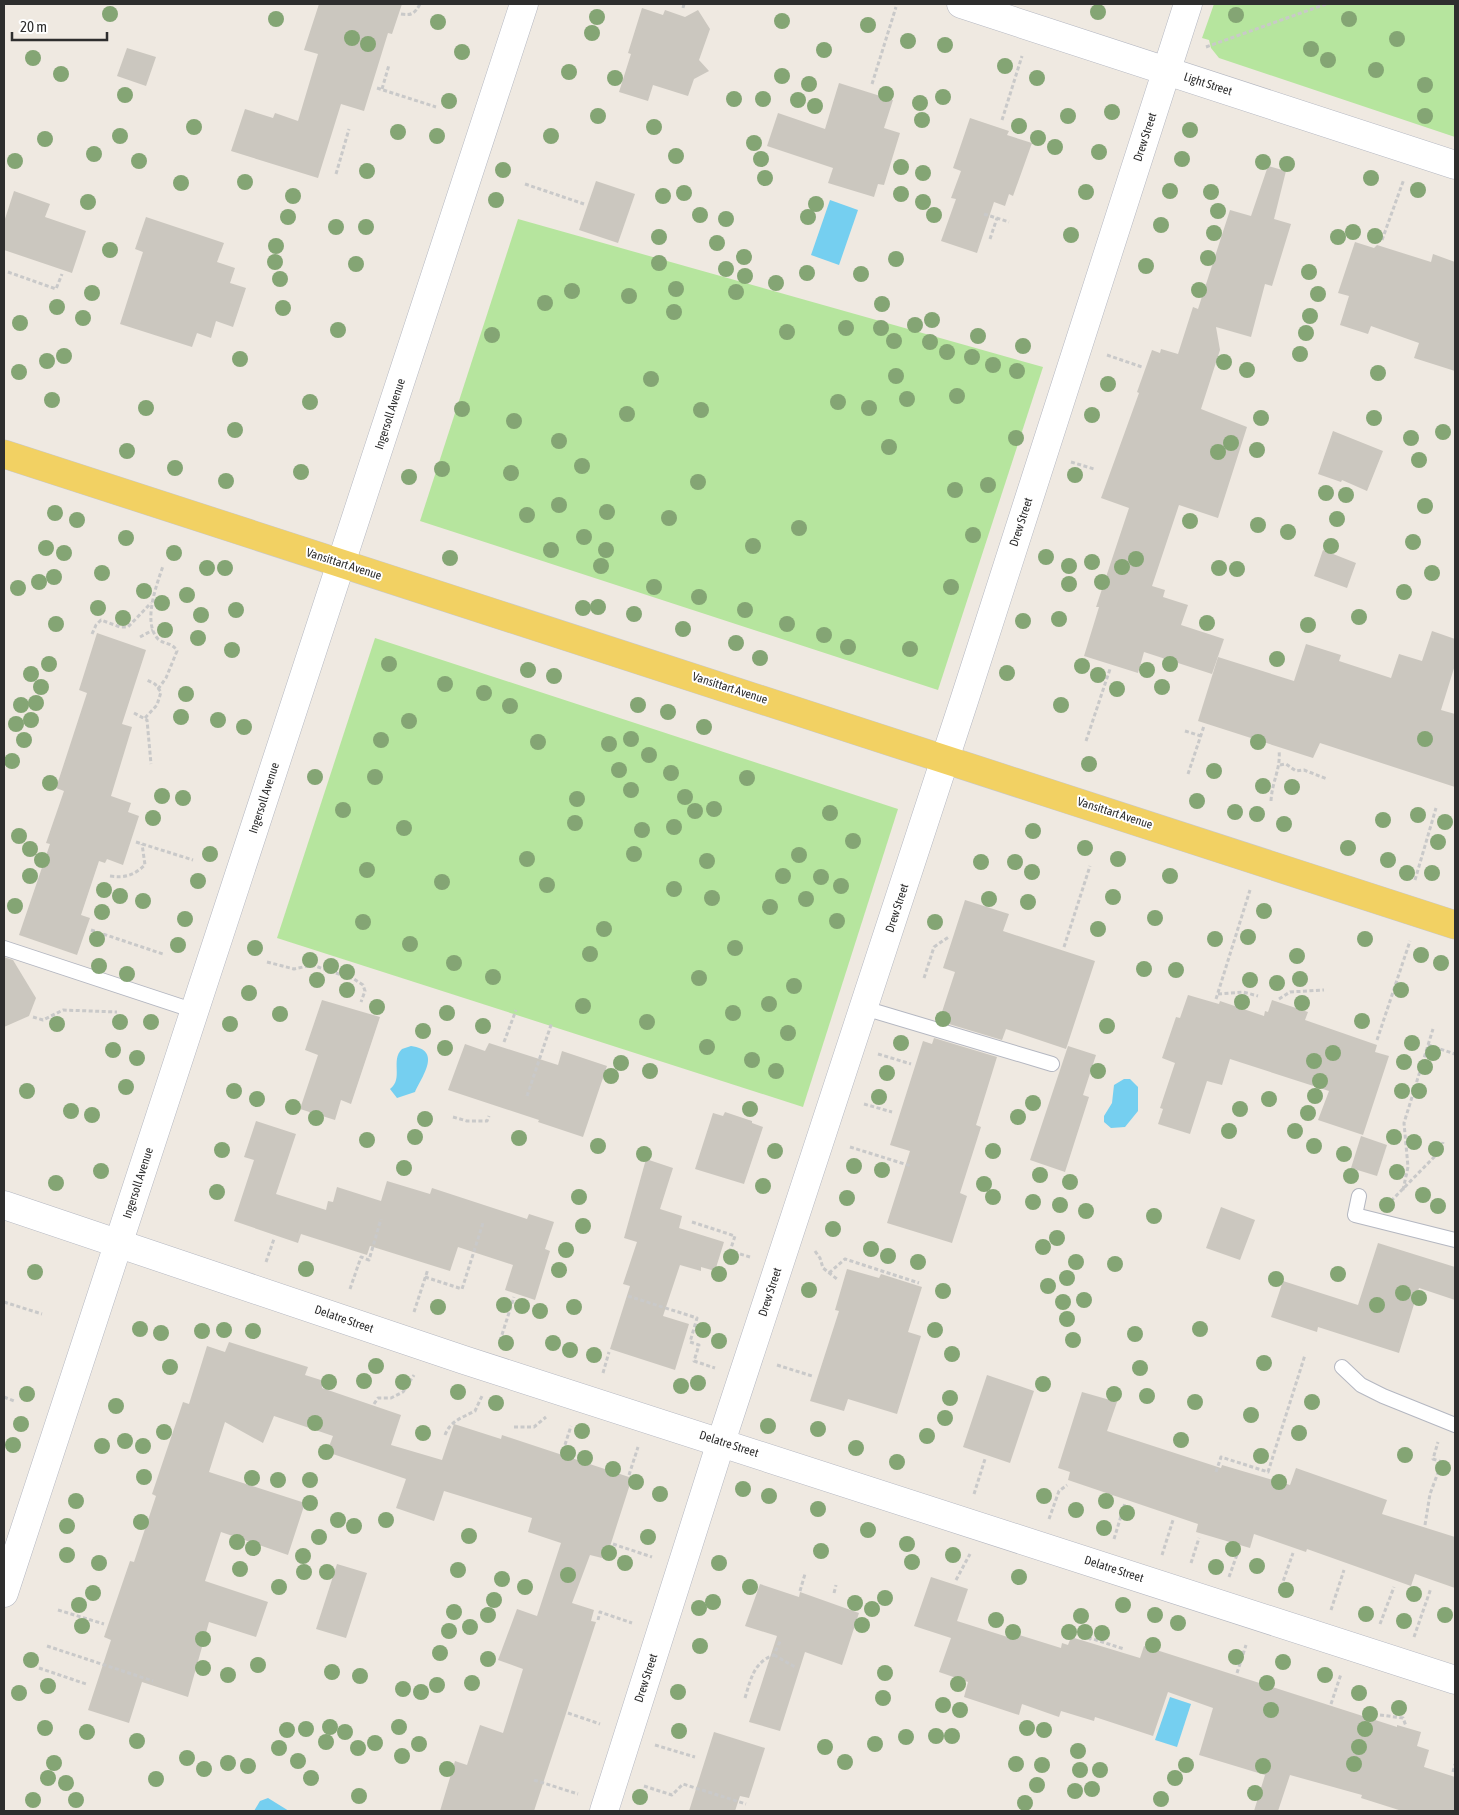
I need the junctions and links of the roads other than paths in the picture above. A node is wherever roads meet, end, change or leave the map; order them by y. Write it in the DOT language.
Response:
graph roads {
  1 [pos="524,4"];
  2 [pos="960,4"];
  3 [pos="1188,4"];
  4 [pos="1166,70"];
  5 [pos="1455,164"];
  6 [pos="4,454"];
  7 [pos="342,562"];
  8 [pos="946,758"];
  9 [pos="1455,924"];
  10 [pos="4,948"];
  11 [pos="864,1008"];
  12 [pos="194,1011"];
  13 [pos="1052,1064"];
  14 [pos="1359,1196"];
  15 [pos="4,1205"];
  16 [pos="1455,1240"];
  17 [pos="118,1243"];
  18 [pos="1342,1367"];
  19 [pos="1450,1423"];
  20 [pos="721,1442"];
  21 [pos="4,1593"];
  22 [pos="1455,1680"];
  23 [pos="594,1804"];
  1 -- 7 [label="street, Ingersoll Avenue"];
  2 -- 4 [label="street, Light Street"];
  3 -- 4 [label="street, Drew Street"];
  4 -- 5 [label="street, Light Street"];
  4 -- 8 [label="street, Drew Street"];
  6 -- 7 [label="main road, Vansittart Avenue"];
  7 -- 8 [label="main road, Vansittart Avenue"];
  7 -- 12 [label="street, Ingersoll Avenue"];
  8 -- 9 [label="main road, Vansittart Avenue"];
  8 -- 11 [label="street, Drew Street"];
  10 -- 12 [label="lane"];
  11 -- 13 [label="lane"];
  11 -- 20 [label="street, Drew Street"];
  12 -- 17 [label="street, Ingersoll Avenue"];
  14 -- 16 [label="lane"];
  15 -- 17 [label="street, Delatre Street"];
  17 -- 20 [label="street, Delatre Street"];
  17 -- 21 [label="street, Ingersoll Avenue"];
  18 -- 19 [label="lane"];
  20 -- 22 [label="street, Delatre Street"];
  20 -- 23 [label="street, Drew Street"];
}
